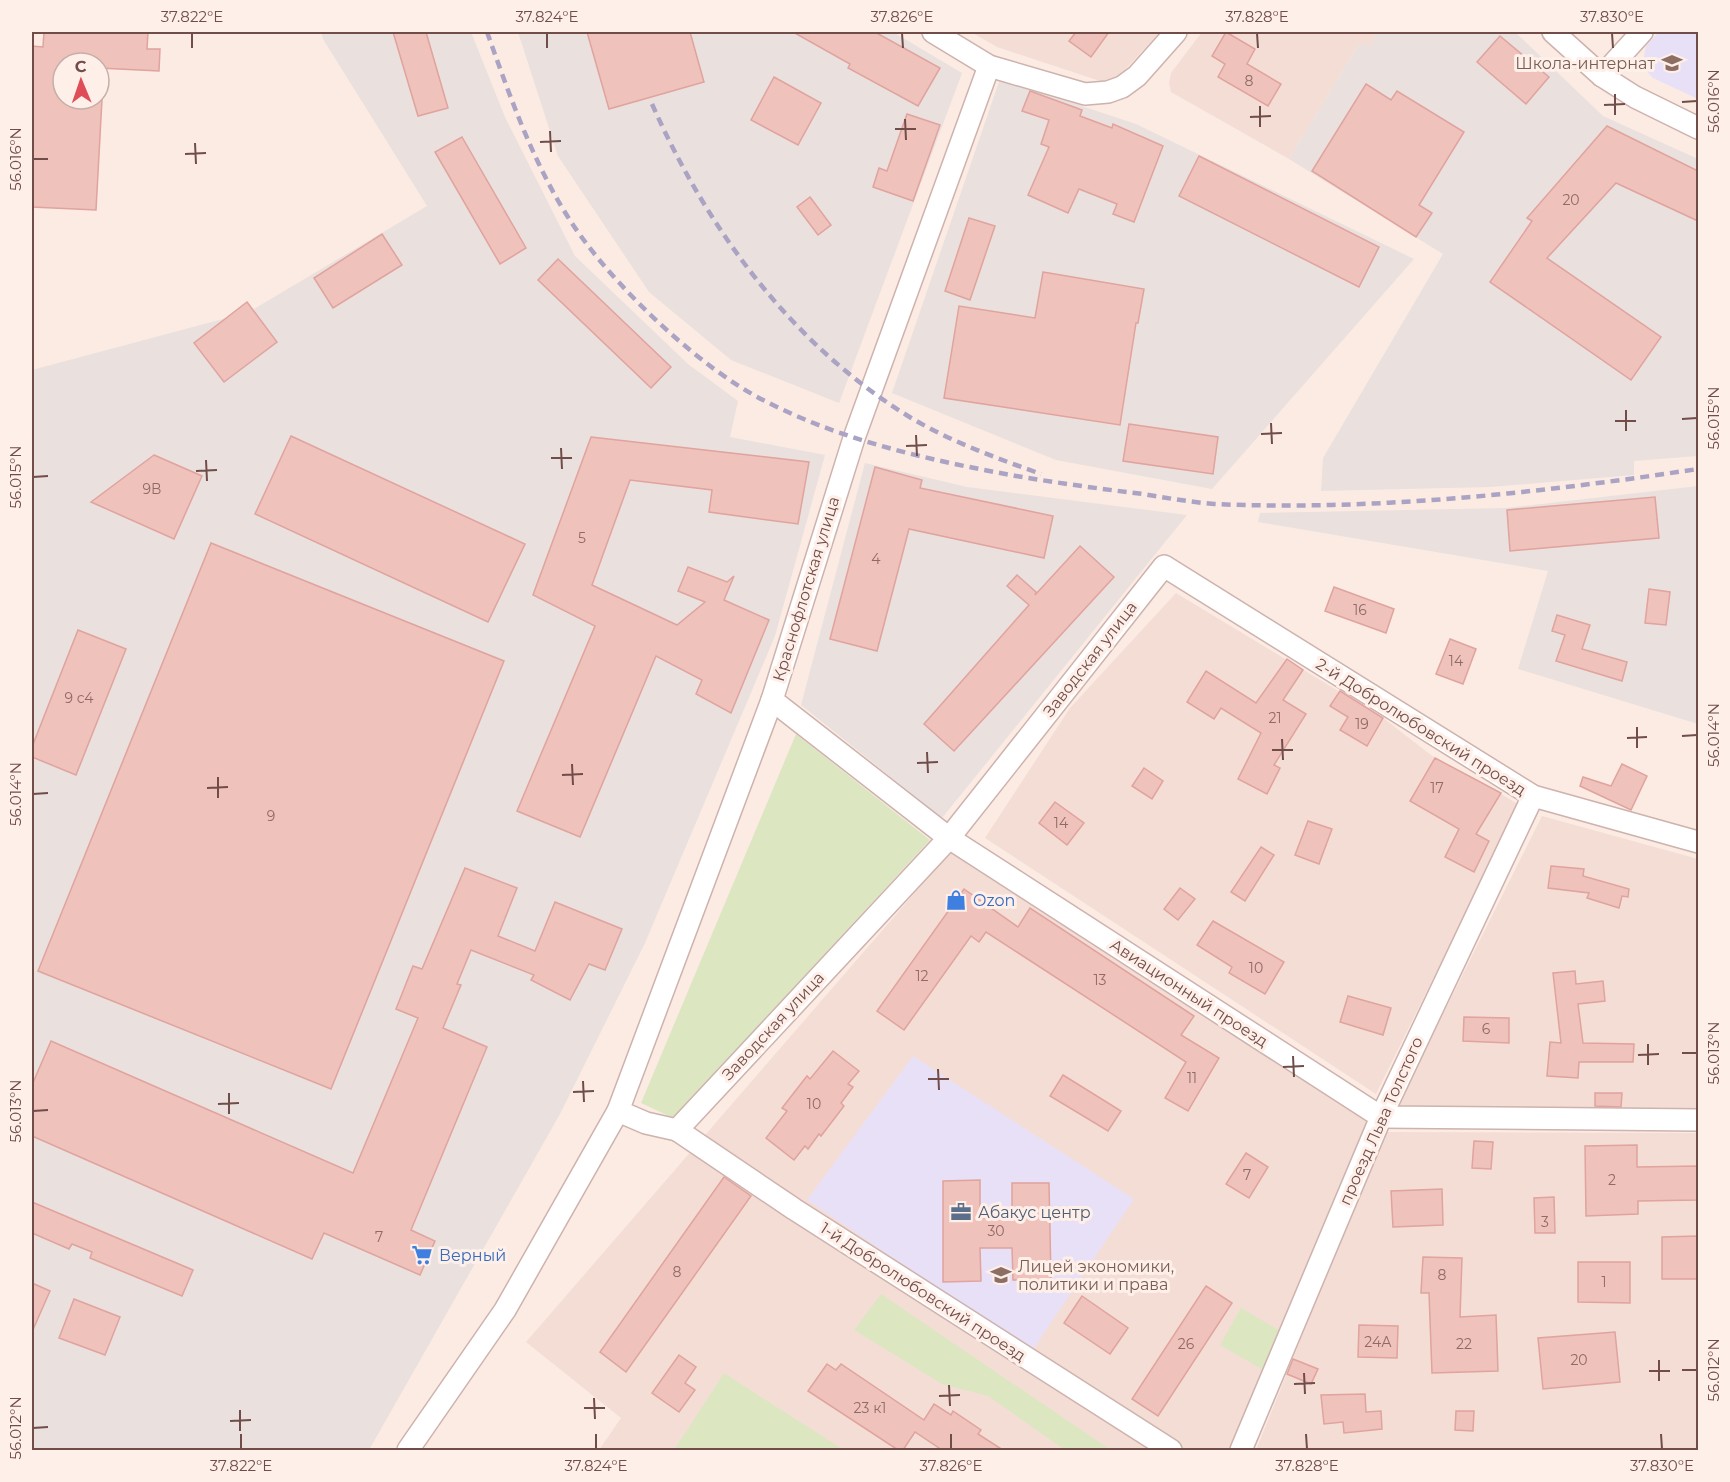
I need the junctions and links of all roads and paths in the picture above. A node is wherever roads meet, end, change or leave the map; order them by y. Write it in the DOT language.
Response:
graph roads {
  1 [pos="933,32"];
  2 [pos="1176,32"];
  3 [pos="1553,32"];
  4 [pos="1642,32"];
  5 [pos="989,66"];
  6 [pos="1602,76"];
  7 [pos="1698,128"];
  8 [pos="1164,566"];
  9 [pos="772,700"];
  10 [pos="1533,796"];
  11 [pos="949,838"];
  12 [pos="1698,842"];
  13 [pos="618,1110"];
  14 [pos="1381,1117"];
  15 [pos="1698,1120"];
  16 [pos="677,1130"];
  17 [pos="408,1450"];
  18 [pos="1171,1450"];
  19 [pos="1241,1450"];
  1 -- 5 [label="street"];
  2 -- 5 [label="street"];
  3 -- 6 [label="street"];
  4 -- 6 [label="street"];
  5 -- 9 [label="street, Краснофлотская улица"];
  6 -- 7 [label="street"];
  8 -- 10 [label="street, 2-й Добролюбовский проезд"];
  8 -- 11 [label="street, Заводская улица"];
  9 -- 11 [label="street, Авиационный проезд"];
  9 -- 13 [label="street, Краснофлотская улица"];
  10 -- 12 [label="street, 2-й Добролюбовский проезд"];
  10 -- 14 [label="street, проезд Льва Толстого"];
  11 -- 14 [label="street, Авиационный проезд"];
  11 -- 16 [label="street, Заводская улица"];
  13 -- 16 [label="street"];
  13 -- 17 [label="street"];
  14 -- 15 [label="street"];
  14 -- 19 [label="street, проезд Льва Толстого"];
  16 -- 18 [label="street, 1-й Добролюбовский проезд"];
}
